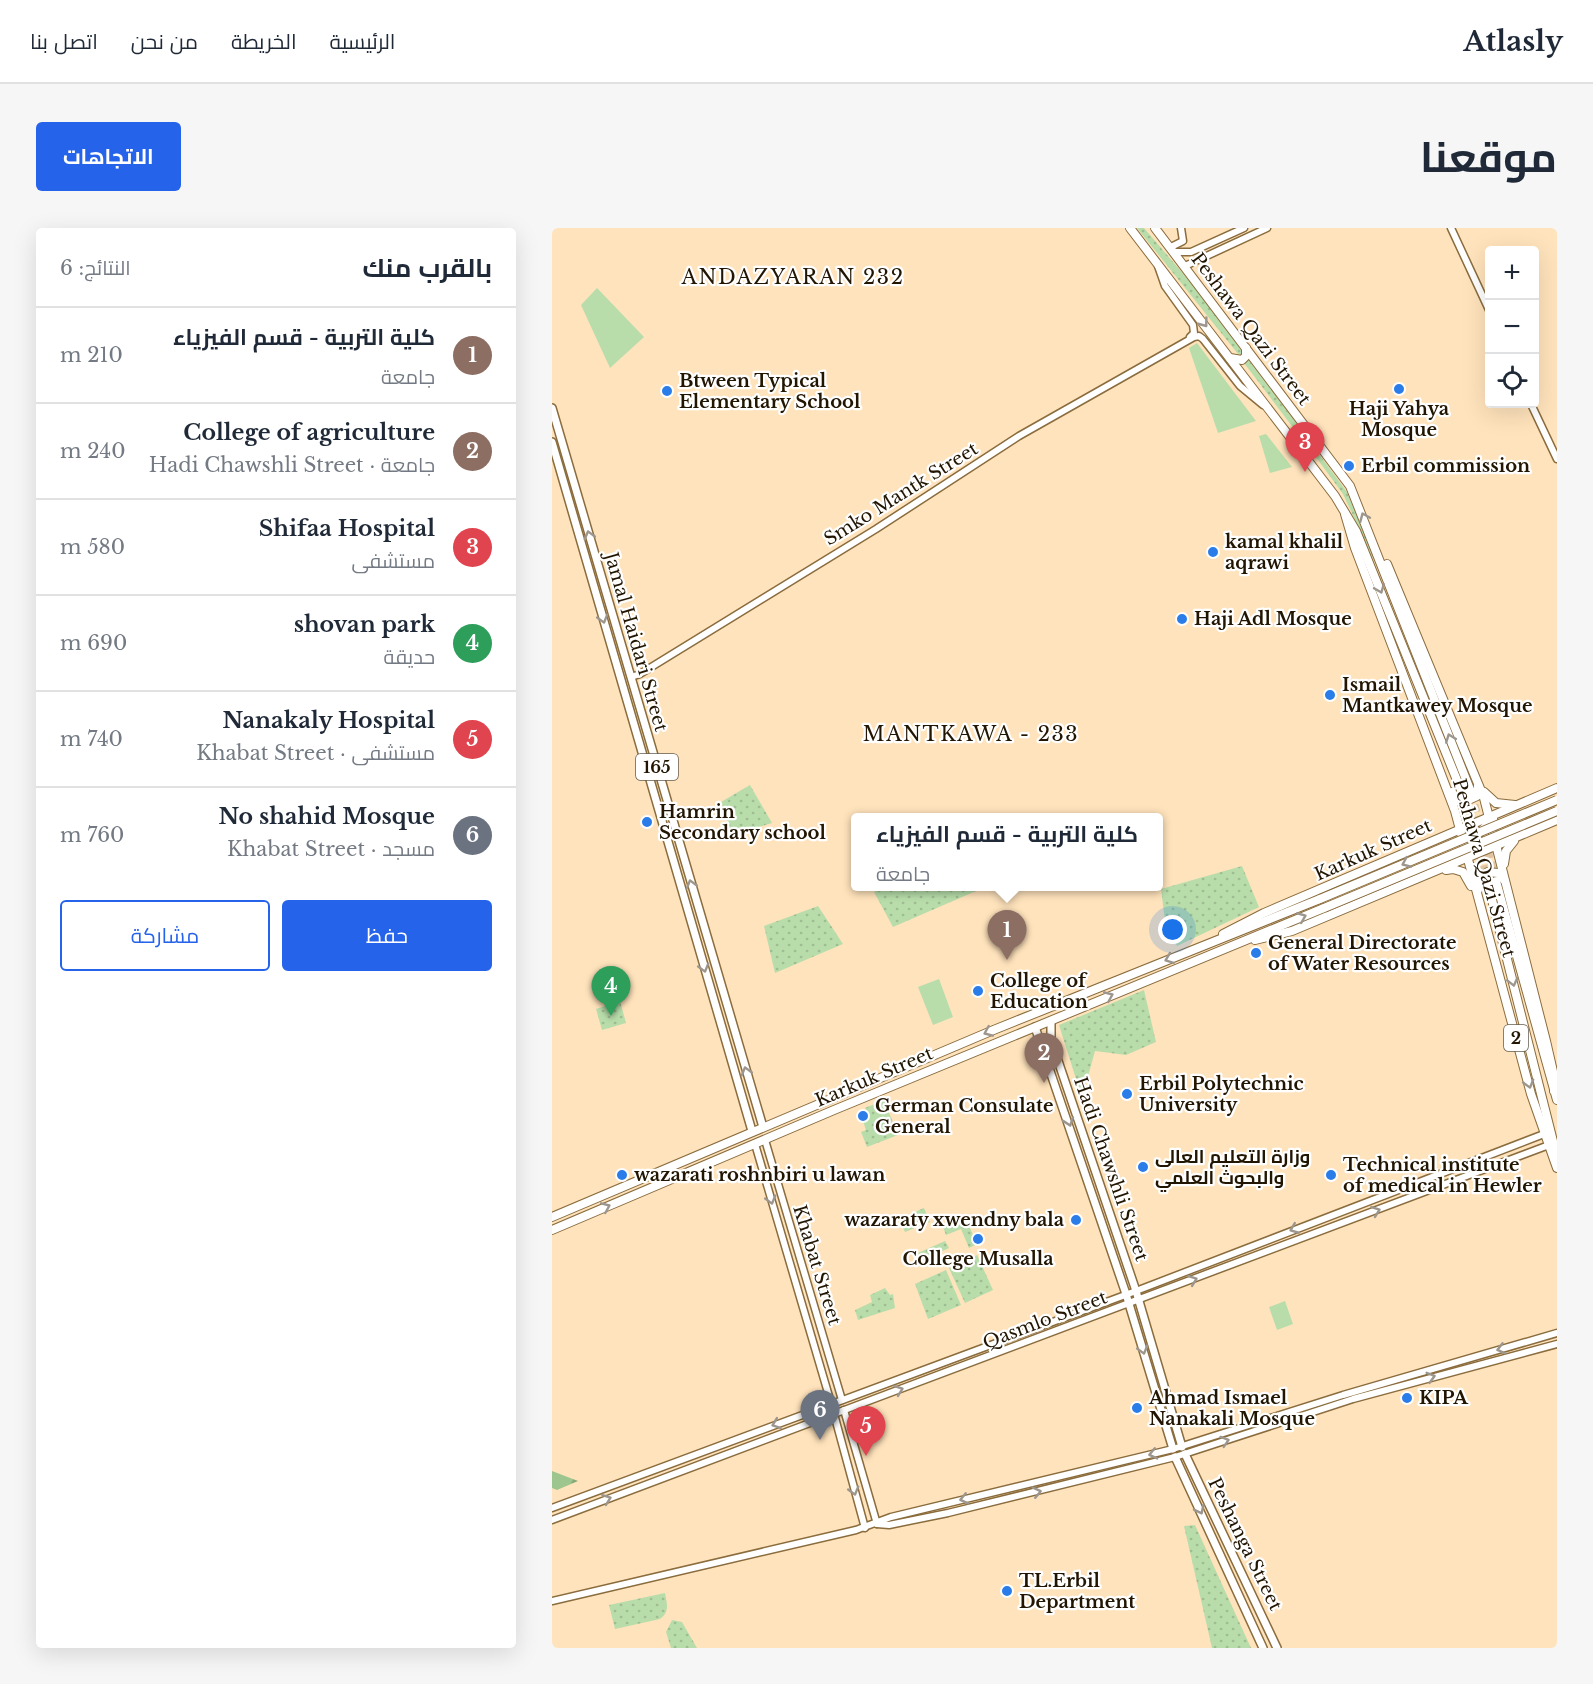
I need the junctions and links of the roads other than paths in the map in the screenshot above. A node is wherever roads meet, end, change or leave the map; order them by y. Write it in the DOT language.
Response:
graph roads {
  1 [pos="1130,228"];
  2 [pos="1155,228"];
  3 [pos="1181,228"];
  4 [pos="1244,228"];
  5 [pos="1267,228"];
  6 [pos="1451,228"];
  7 [pos="1173,250"];
  8 [pos="1157,262"];
  9 [pos="1185,266"];
  10 [pos="1485,301"];
  11 [pos="1188,340"];
  12 [pos="1244,344"];
  13 [pos="1229,357"];
  14 [pos="552,408"];
  15 [pos="1267,408"];
  16 [pos="1533,408"];
  17 [pos="552,442"];
  18 [pos="1557,459"];
  19 [pos="570,470"];
  20 [pos="561,473"];
  21 [pos="1345,514"];
  22 [pos="1374,542"];
  23 [pos="631,676"];
  24 [pos="1435,758"];
  25 [pos="1474,770"];
  26 [pos="1477,780"];
  27 [pos="1557,788"];
  28 [pos="1532,799"];
  29 [pos="1557,800"];
  30 [pos="1520,804"];
  31 [pos="1455,811"];
  32 [pos="1557,811"];
  33 [pos="1557,820"];
  34 [pos="1488,821"];
  35 [pos="1545,826"];
  36 [pos="1462,830"];
  37 [pos="1448,834"];
  38 [pos="1517,837"];
  39 [pos="1478,838"];
  40 [pos="1494,845"];
  41 [pos="1418,848"];
  42 [pos="1469,854"];
  43 [pos="1434,873"];
  44 [pos="1417,879"];
  45 [pos="1506,882"];
  46 [pos="1510,900"];
  47 [pos="1480,906"];
  48 [pos="707,938"];
  49 [pos="697,942"];
  50 [pos="1204,946"];
  51 [pos="1208,955"];
  52 [pos="1051,1021"];
  53 [pos="1035,1027"];
  54 [pos="1050,1035"];
  55 [pos="1041,1039"];
  56 [pos="1556,1096"];
  57 [pos="760,1118"];
  58 [pos="750,1122"];
  59 [pos="763,1127"];
  60 [pos="752,1131"];
  61 [pos="1544,1134"];
  62 [pos="765,1140"];
  63 [pos="1086,1142"];
  64 [pos="755,1144"];
  65 [pos="1549,1145"];
  66 [pos="1077,1146"];
  67 [pos="1494,1153"];
  68 [pos="1090,1155"];
  69 [pos="1081,1159"];
  70 [pos="1557,1159"];
  71 [pos="1499,1164"];
  72 [pos="1557,1168"];
  73 [pos="552,1217"];
  74 [pos="1316,1220"];
  75 [pos="552,1230"];
  76 [pos="1320,1232"];
  77 [pos="1136,1291"];
  78 [pos="1126,1294"];
  79 [pos="1139,1300"];
  80 [pos="1129,1303"];
  81 [pos="1557,1333"];
  82 [pos="1557,1344"];
  83 [pos="828,1356"];
  84 [pos="818,1359"];
  85 [pos="842,1400"];
  86 [pos="831,1403"];
  87 [pos="844,1410"];
  88 [pos="834,1414"];
  89 [pos="1179,1439"];
  90 [pos="1173,1450"];
  91 [pos="1185,1454"];
  92 [pos="1179,1465"];
  93 [pos="552,1508"];
  94 [pos="552,1520"];
  95 [pos="877,1524"];
  96 [pos="865,1528"];
  97 [pos="1248,1585"];
  98 [pos="1238,1590"];
  99 [pos="552,1601"];
  100 [pos="1263,1648"];
  101 [pos="1277,1648"];
  1 -- 8 [label="highway, Peshawa Qazi Street"];
  2 -- 7 [label="highway, Peshawa Qazi Street"];
  3 -- 7 [label="main road"];
  4 -- 7 [label="main road"];
  5 -- 9 [label="main road"];
  6 -- 10 [label="main road"];
  7 -- 9 [label="highway, Peshawa Qazi Street"];
  8 -- 11 [label="main road"];
  8 -- 13 [label="highway, Peshawa Qazi Street, one-way"];
  9 -- 12 [label="highway, Peshawa Qazi Street"];
  11 -- 15 [label="main road"];
  11 -- 23 [label="main road, Smko Mantk Street"];
  12 -- 13 [label="highway"];
  22 -- 12 [label="highway, Peshawa Qazi Street, one-way"];
  13 -- 15 [label="highway, Peshawa Qazi Street"];
  14 -- 19 [label="main road, Jamal Haidari Street / 165"];
  15 -- 21 [label="highway, Peshawa Qazi Street"];
  16 -- 18 [label="main road"];
  17 -- 20 [label="main road, Jamal Haidari Street / 165"];
  19 -- 20 [label="main road"];
  23 -- 19 [label="main road, Jamal Haidari Street / 165, one-way"];
  20 -- 49 [label="main road, Jamal Haidari Street / 165, one-way"];
  21 -- 22 [label="highway, Peshawa Qazi Street, one-way"];
  21 -- 24 [label="highway, Peshawa Qazi Street"];
  22 -- 25 [label="highway, Peshawa Qazi Street"];
  48 -- 23 [label="main road, Jamal Haidari Street / 165, one-way"];
  24 -- 25 [label="highway"];
  24 -- 31 [label="highway, Peshawa Qazi Street"];
  25 -- 26 [label="highway, Peshawa Qazi Street"];
  26 -- 30 [label="highway"];
  26 -- 34 [label="highway, Peshawa Qazi Street"];
  27 -- 28 [label="highway"];
  28 -- 30 [label="highway"];
  28 -- 35 [label="highway"];
  29 -- 50 [label="highway, Karkuk Street, one-way, bridge"];
  30 -- 34 [label="highway"];
  31 -- 36 [label="highway, Peshawa Qazi Street"];
  31 -- 37 [label="highway"];
  51 -- 32 [label="highway, Karkuk Street, one-way, bridge"];
  33 -- 35 [label="highway"];
  34 -- 36 [label="highway"];
  34 -- 39 [label="highway"];
  34 -- 40 [label="highway, Peshawa Qazi Street"];
  35 -- 38 [label="highway"];
  36 -- 37 [label="highway"];
  36 -- 39 [label="highway"];
  36 -- 42 [label="highway, Peshawa Qazi Street"];
  37 -- 41 [label="highway, Karkuk Street"];
  38 -- 40 [label="highway"];
  38 -- 45 [label="highway, 2"];
  39 -- 40 [label="highway"];
  39 -- 42 [label="highway"];
  40 -- 42 [label="highway"];
  40 -- 45 [label="highway, Peshawa Qazi Street"];
  41 -- 44 [label="highway"];
  41 -- 50 [label="highway, Karkuk Street"];
  42 -- 43 [label="highway, Karkuk Street"];
  42 -- 47 [label="highway, Peshawa Qazi Street / 2"];
  43 -- 44 [label="highway, Karkuk Street"];
  43 -- 47 [label="highway"];
  44 -- 51 [label="highway, Karkuk Street"];
  45 -- 46 [label="highway, 2"];
  46 -- 47 [label="highway"];
  46 -- 56 [label="highway, Peshawa Qazi Street / 2"];
  47 -- 61 [label="highway, Peshawa Qazi Street / 2, one-way"];
  48 -- 49 [label="main road"];
  57 -- 48 [label="main road, Jamal Haidari Street / 165, one-way"];
  49 -- 58 [label="main road, Jamal Haidari Street / 165, one-way"];
  50 -- 59 [label="highway, Karkuk Street, one-way"];
  52 -- 51 [label="highway, Karkuk Street, one-way"];
  52 -- 53 [label="highway, Karkuk Street"];
  52 -- 54 [label="main road, Hadi Chawshli Street"];
  53 -- 55 [label="main road, Hadi Chawshli Street"];
  53 -- 62 [label="highway, Karkuk Street"];
  54 -- 55 [label="main road"];
  54 -- 63 [label="main road, Hadi Chawshli Street"];
  55 -- 66 [label="main road, Hadi Chawshli Street, one-way"];
  56 -- 70 [label="highway, Peshawa Qazi Street, one-way"];
  57 -- 58 [label="main road"];
  57 -- 59 [label="main road, Jamal Haidari Street / 165"];
  58 -- 60 [label="main road, Jamal Haidari Street / 165"];
  59 -- 60 [label="highway, Karkuk Street"];
  60 -- 73 [label="highway, Karkuk Street"];
  61 -- 65 [label="highway, Peshawa Qazi Street / 2"];
  61 -- 67 [label="main road, Qasmlo Street"];
  62 -- 64 [label="highway, Karkuk Street"];
  62 -- 83 [label="main road, Khabat Street"];
  63 -- 66 [label="main road"];
  63 -- 68 [label="main road, Hadi Chawshli Street"];
  75 -- 64 [label="highway, Karkuk Street, one-way"];
  64 -- 84 [label="main road, Khabat Street, one-way"];
  65 -- 71 [label="main road, Qasmlo Street"];
  65 -- 72 [label="highway, Peshawa Qazi Street / 2"];
  66 -- 69 [label="main road, Hadi Chawshli Street"];
  67 -- 71 [label="main road"];
  67 -- 74 [label="main road, Qasmlo Street"];
  68 -- 69 [label="main road"];
  68 -- 77 [label="main road, Hadi Chawshli Street"];
  69 -- 78 [label="main road, Hadi Chawshli Street"];
  76 -- 71 [label="main road, Qasmlo Street, one-way"];
  74 -- 76 [label="main road"];
  74 -- 77 [label="main road, Qasmlo Street, one-way"];
  79 -- 76 [label="main road, Qasmlo Street, one-way"];
  77 -- 78 [label="main road, Qasmlo Street"];
  77 -- 79 [label="main road, Peshanga Street"];
  78 -- 80 [label="main road, Peshanga Street"];
  78 -- 85 [label="main road, Qasmlo Street"];
  79 -- 80 [label="main road, Qasmlo Street"];
  79 -- 89 [label="main road, Peshanga Street"];
  87 -- 80 [label="main road, Qasmlo Street, one-way"];
  80 -- 90 [label="main road, Peshanga Street, one-way"];
  81 -- 91 [label="main road, one-way"];
  91 -- 82 [label="main road, one-way"];
  83 -- 84 [label="main road"];
  83 -- 85 [label="main road, Khabat Street"];
  84 -- 86 [label="main road, Khabat Street"];
  85 -- 86 [label="main road, Qasmlo Street"];
  86 -- 93 [label="main road, Qasmlo Street, one-way"];
  87 -- 88 [label="main road, Qasmlo Street"];
  87 -- 95 [label="main road"];
  94 -- 88 [label="main road, Qasmlo Street, one-way"];
  88 -- 96 [label="main road, one-way"];
  89 -- 90 [label="main road"];
  89 -- 91 [label="main road, Peshanga Street"];
  90 -- 91 [label="main road"];
  90 -- 92 [label="main road, Peshanga Street"];
  90 -- 95 [label="main road"];
  91 -- 92 [label="main road"];
  91 -- 97 [label="main road, Peshanga Street"];
  92 -- 98 [label="main road, Peshanga Street, one-way"];
  95 -- 96 [label="main road"];
  96 -- 99 [label="main road"];
  97 -- 98 [label="main road"];
  97 -- 101 [label="main road, Peshanga Street"];
  98 -- 100 [label="main road, Peshanga Street"];
}
